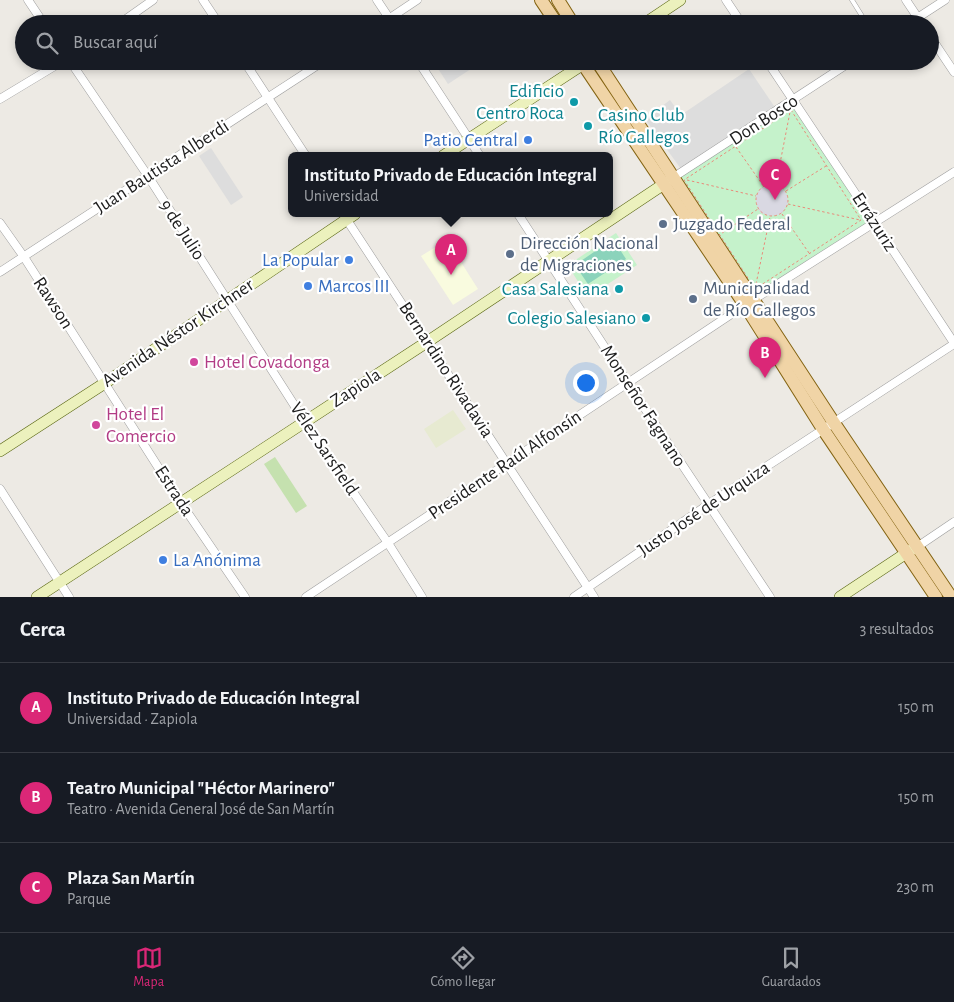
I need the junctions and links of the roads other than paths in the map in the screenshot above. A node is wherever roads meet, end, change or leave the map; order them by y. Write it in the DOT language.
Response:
graph roads {
  1 [pos="28,0"];
  2 [pos="153,0"];
  3 [pos="203,0"];
  4 [pos="377,0"];
  5 [pos="418,0"];
  6 [pos="541,0"];
  7 [pos="558,0"];
  8 [pos="680,0"];
  9 [pos="726,0"];
  10 [pos="852,0"];
  11 [pos="906,0"];
  12 [pos="945,0"];
  13 [pos="38,15"];
  14 [pos="132,15"];
  15 [pos="213,15"];
  16 [pos="387,15"];
  17 [pos="399,15"];
  18 [pos="550,15"];
  19 [pos="567,15"];
  20 [pos="658,15"];
  21 [pos="736,15"];
  22 [pos="862,15"];
  23 [pos="916,15"];
  24 [pos="927,15"];
  25 [pos="939,50"];
  26 [pos="48,70"];
  27 [pos="76,70"];
  28 [pos="250,70"];
  29 [pos="310,70"];
  30 [pos="424,70"];
  31 [pos="572,70"];
  32 [pos="590,70"];
  33 [pos="604,70"];
  34 [pos="773,70"];
  35 [pos="839,70"];
  36 [pos="954,72"];
  37 [pos="268,98"];
  38 [pos="0,99"];
  39 [pos="794,100"];
  40 [pos="469,139"];
  41 [pos="303,152"];
  42 [pos="448,152"];
  43 [pos="477,152"];
  44 [pos="954,172"];
  45 [pos="148,176"];
  46 [pos="674,180"];
  47 [pos="348,217"];
  48 [pos="350,217"];
  49 [pos="520,217"];
  50 [pos="0,223"];
  51 [pos="875,223"];
  52 [pos="24,257"];
  53 [pos="549,260"];
  54 [pos="0,272"];
  55 [pos="751,298"];
  56 [pos="227,300"];
  57 [pos="427,342"];
  58 [pos="954,344"];
  59 [pos="105,383"];
  60 [pos="628,383"];
  61 [pos="305,422"];
  62 [pos="829,426"];
  63 [pos="0,451"];
  64 [pos="507,464"];
  65 [pos="0,489"];
  66 [pos="181,503"];
  67 [pos="709,504"];
  68 [pos="954,522"];
  69 [pos="388,543"];
  70 [pos="912,550"];
  71 [pos="59,583"];
  72 [pos="588,588"];
  73 [pos="37,597"];
  74 [pos="69,597"];
  75 [pos="245,597"];
  76 [pos="306,597"];
  77 [pos="422,597"];
  78 [pos="574,597"];
  79 [pos="594,597"];
  80 [pos="770,597"];
  81 [pos="840,597"];
  82 [pos="936,597"];
  83 [pos="950,597"];
  1 -- 13 [label="street"];
  2 -- 14 [label="street"];
  3 -- 15 [label="street"];
  4 -- 16 [label="street"];
  5 -- 17 [label="street"];
  6 -- 18 [label="main road"];
  7 -- 19 [label="main road"];
  8 -- 20 [label="street"];
  9 -- 21 [label="street"];
  10 -- 22 [label="lane"];
  11 -- 23 [label="street"];
  12 -- 24 [label="street"];
  25 -- 36 [label="street"];
  26 -- 38 [label="street"];
  27 -- 45 [label="street, 9 de Julio"];
  28 -- 37 [label="street"];
  29 -- 37 [label="street, Juan Bautista Alberdi"];
  30 -- 40 [label="street"];
  31 -- 40 [label="street"];
  32 -- 46 [label="main road"];
  33 -- 46 [label="main road"];
  34 -- 39 [label="street, Errázuriz"];
  35 -- 39 [label="street, Don Bosco"];
  37 -- 41 [label="street"];
  37 -- 45 [label="street, Juan Bautista Alberdi"];
  39 -- 46 [label="street, Don Bosco"];
  39 -- 51 [label="street, Errázuriz"];
  40 -- 42 [label="street"];
  40 -- 43 [label="street"];
  44 -- 51 [label="street, Presidente Raúl Alfonsín"];
  45 -- 52 [label="street, Juan Bautista Alberdi"];
  45 -- 56 [label="street, 9 de Julio"];
  46 -- 53 [label="street, Zapiola"];
  46 -- 55 [label="main road"];
  47 -- 56 [label="street, Avenida Néstor Kirchner"];
  48 -- 57 [label="street, Bernardino Rivadavia"];
  49 -- 53 [label="street, Monseñor Fagnano"];
  50 -- 52 [label="street, Rawson"];
  51 -- 55 [label="street, Presidente Raúl Alfonsín"];
  51 -- 58 [label="street, Errázuriz"];
  52 -- 54 [label="street, Juan Bautista Alberdi"];
  52 -- 59 [label="street, Rawson"];
  53 -- 57 [label="street, Zapiola"];
  53 -- 60 [label="street, Monseñor Fagnano"];
  55 -- 60 [label="street, Presidente Raúl Alfonsín"];
  55 -- 62 [label="main road"];
  56 -- 59 [label="street, Avenida Néstor Kirchner"];
  56 -- 61 [label="street, Vélez Sarsfield"];
  57 -- 61 [label="street, Zapiola"];
  57 -- 64 [label="street, Bernardino Rivadavia"];
  58 -- 62 [label="street, Justo José de Urquiza"];
  59 -- 63 [label="street, Avenida Néstor Kirchner"];
  59 -- 66 [label="street, Estrada"];
  60 -- 64 [label="street, Presidente Raúl Alfonsín"];
  60 -- 67 [label="street, Monseñor Fagnano"];
  61 -- 66 [label="street, Zapiola"];
  61 -- 69 [label="street, Vélez Sarsfield"];
  62 -- 67 [label="street, Justo José de Urquiza"];
  62 -- 70 [label="main road"];
  64 -- 69 [label="street, Presidente Raúl Alfonsín"];
  64 -- 72 [label="street, Bernardino Rivadavia"];
  65 -- 71 [label="street"];
  66 -- 71 [label="street, Zapiola"];
  66 -- 75 [label="street, Estrada"];
  67 -- 72 [label="street, Justo José de Urquiza"];
  67 -- 80 [label="street, Monseñor Fagnano"];
  68 -- 70 [label="street"];
  69 -- 76 [label="street, Presidente Raúl Alfonsín"];
  69 -- 77 [label="street, Vélez Sarsfield"];
  70 -- 81 [label="street"];
  70 -- 82 [label="main road"];
  70 -- 83 [label="main road"];
  71 -- 73 [label="street, Zapiola"];
  71 -- 74 [label="street"];
  72 -- 78 [label="street, Justo José de Urquiza"];
  72 -- 79 [label="street, Bernardino Rivadavia"];
}
